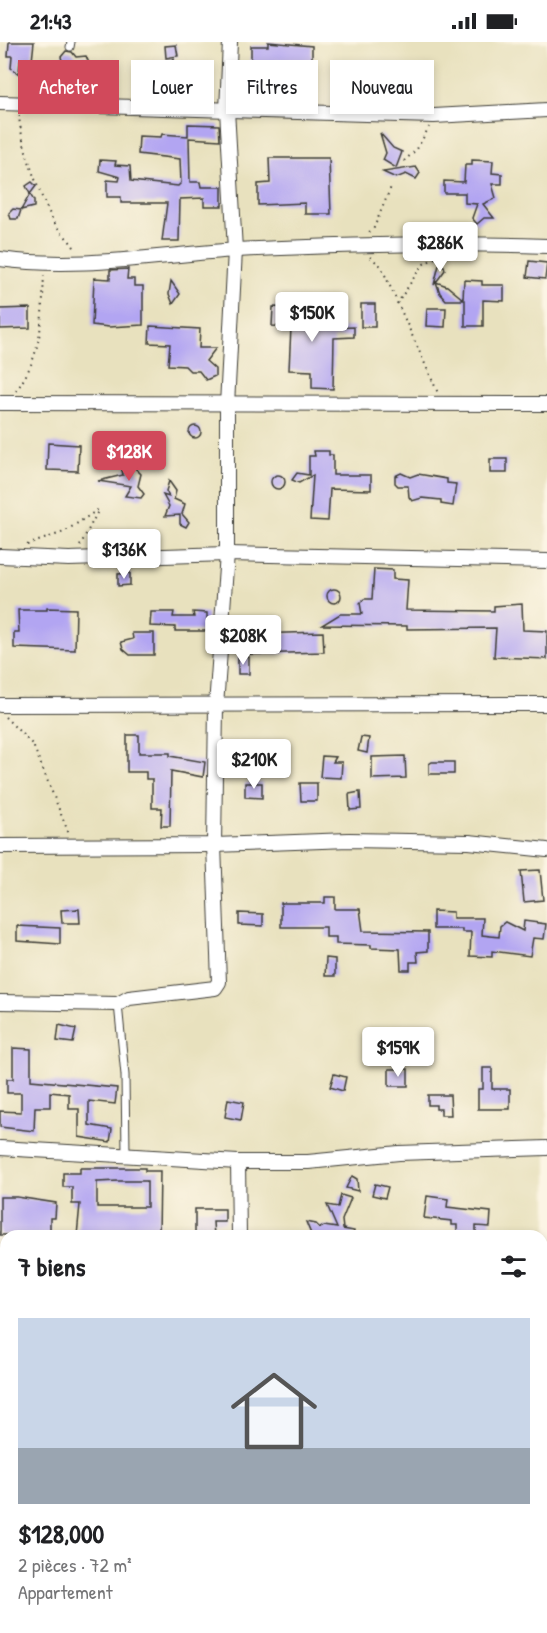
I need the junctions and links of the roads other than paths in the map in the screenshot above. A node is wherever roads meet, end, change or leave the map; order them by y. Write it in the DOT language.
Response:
graph roads {
  1 [pos="230,42"];
  2 [pos="229,60"];
  3 [pos="0,103"];
  4 [pos="226,110"];
  5 [pos="547,110"];
  6 [pos="318,113"];
  7 [pos="227,114"];
  8 [pos="547,246"];
  9 [pos="235,250"];
  10 [pos="0,259"];
  11 [pos="4,403"];
  12 [pos="547,404"];
  13 [pos="227,405"];
  14 [pos="227,554"];
  15 [pos="0,555"];
  16 [pos="547,561"];
  17 [pos="547,704"];
  18 [pos="0,705"];
  19 [pos="216,706"];
  20 [pos="214,845"];
  21 [pos="0,846"];
  22 [pos="547,849"];
  23 [pos="0,1002"];
  24 [pos="118,1004"];
  25 [pos="0,1148"];
  26 [pos="547,1148"];
  27 [pos="126,1154"];
  28 [pos="238,1162"];
  29 [pos="239,1230"];
  1 -- 2 [label="street"];
  3 -- 4 [label="street"];
  5 -- 6 [label="street"];
  7 -- 9 [label="street"];
  8 -- 9 [label="street"];
  9 -- 10 [label="street"];
  9 -- 13 [label="street"];
  11 -- 13 [label="street"];
  12 -- 13 [label="street"];
  13 -- 14 [label="street"];
  14 -- 15 [label="street"];
  14 -- 16 [label="street"];
  14 -- 19 [label="street"];
  17 -- 19 [label="street"];
  18 -- 19 [label="street"];
  19 -- 20 [label="street"];
  20 -- 21 [label="street"];
  20 -- 22 [label="street"];
  20 -- 24 [label="street"];
  23 -- 24 [label="street"];
  24 -- 27 [label="lane"];
  25 -- 27 [label="street"];
  26 -- 28 [label="street"];
  27 -- 28 [label="street"];
  28 -- 29 [label="street"];
}
